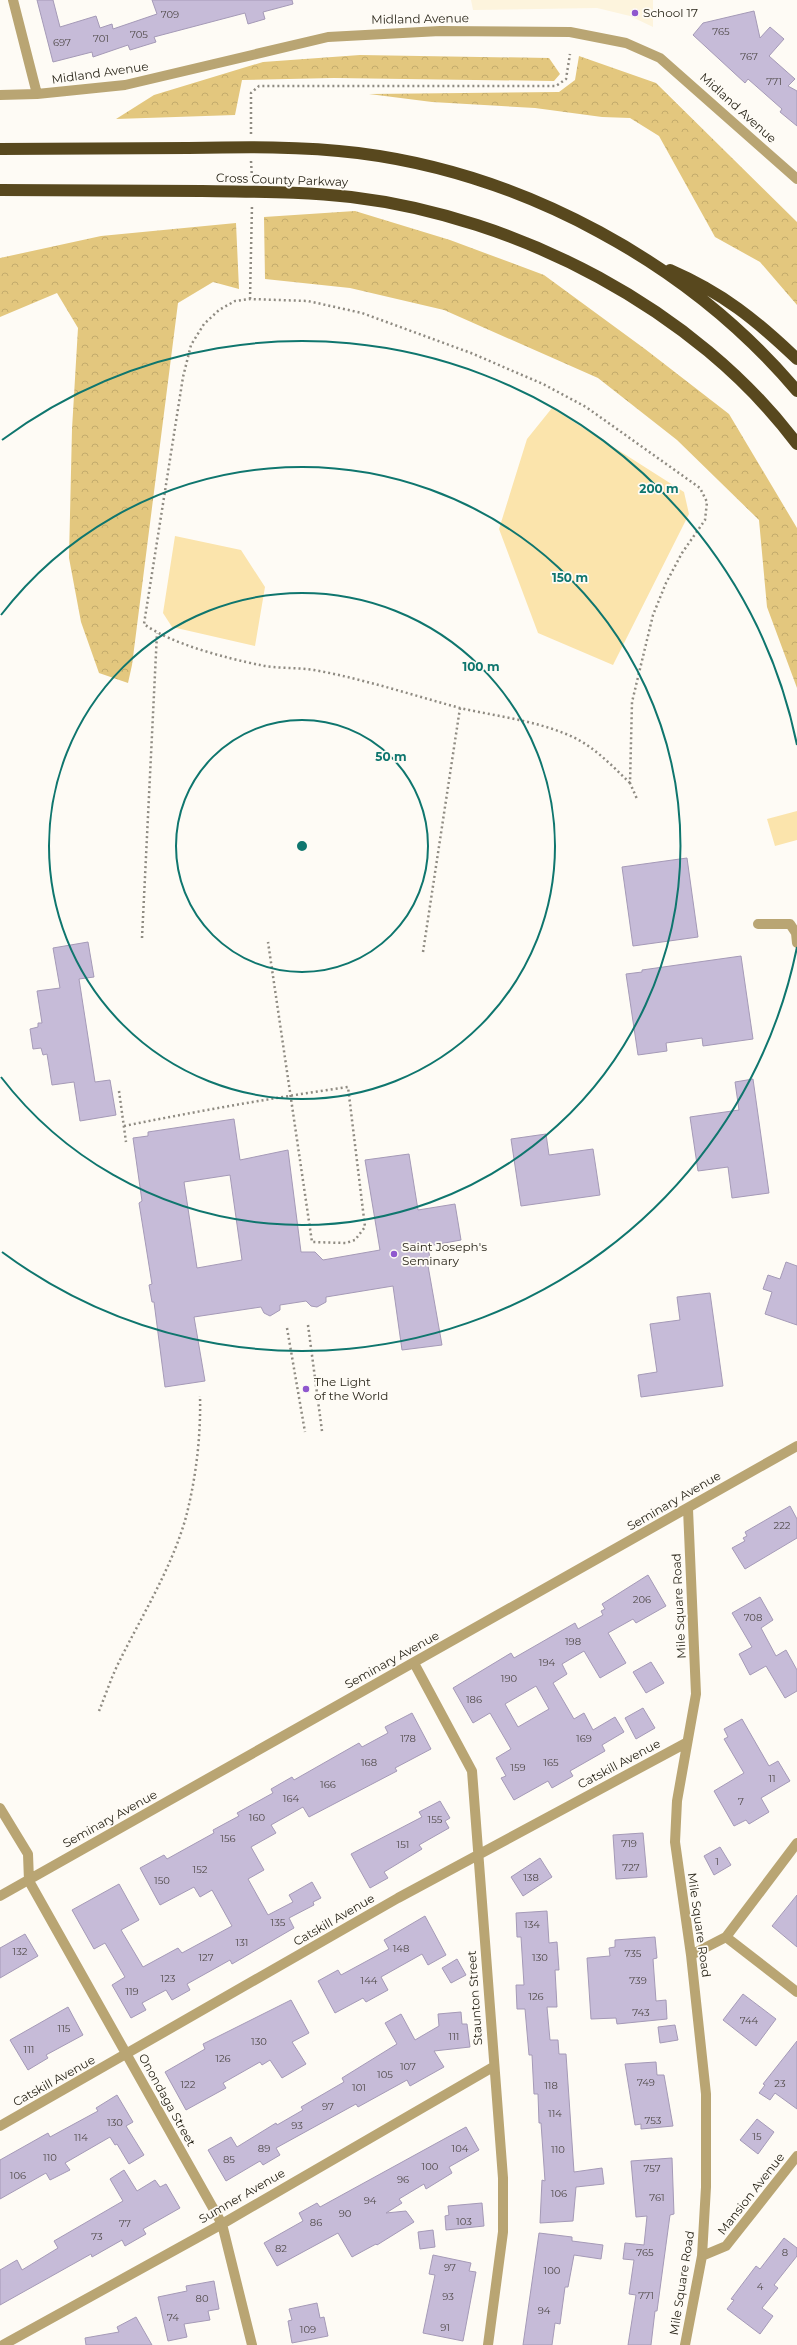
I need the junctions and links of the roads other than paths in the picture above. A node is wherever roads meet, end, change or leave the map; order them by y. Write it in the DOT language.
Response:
graph roads {
  1 [pos="13,0"];
  2 [pos="37,94"];
  3 [pos="0,95"];
  4 [pos="0,149"];
  5 [pos="797,179"];
  6 [pos="0,190"];
  7 [pos="645,260"];
  8 [pos="797,360"];
  9 [pos="797,391"];
  10 [pos="797,444"];
  11 [pos="758,924"];
  12 [pos="797,943"];
  13 [pos="797,1446"];
  14 [pos="688,1509"];
  15 [pos="414,1663"];
  16 [pos="686,1743"];
  17 [pos="0,1808"];
  18 [pos="797,1843"];
  19 [pos="479,1854"];
  20 [pos="29,1881"];
  21 [pos="0,1896"];
  22 [pos="726,1937"];
  23 [pos="691,1955"];
  24 [pos="797,1992"];
  25 [pos="127,2055"];
  26 [pos="493,2067"];
  27 [pos="0,2126"];
  28 [pos="797,2156"];
  29 [pos="222,2224"];
  30 [pos="702,2256"];
  31 [pos="3,2345"];
  32 [pos="252,2345"];
  33 [pos="488,2345"];
  34 [pos="685,2345"];
  1 -- 2 [label="street"];
  2 -- 3 [label="street, Midland Avenue"];
  2 -- 5 [label="street, Midland Avenue"];
  4 -- 7 [label="highway"];
  6 -- 10 [label="highway, Cross County Parkway"];
  7 -- 8 [label="highway"];
  7 -- 9 [label="highway"];
  11 -- 12 [label="street"];
  13 -- 14 [label="street, Seminary Avenue"];
  14 -- 15 [label="street, Seminary Avenue"];
  14 -- 16 [label="street, Mile Square Road"];
  15 -- 19 [label="street, Staunton Street"];
  15 -- 20 [label="street, Seminary Avenue"];
  16 -- 19 [label="street, Catskill Avenue"];
  16 -- 23 [label="street, Mile Square Road"];
  17 -- 20 [label="street"];
  18 -- 22 [label="street"];
  19 -- 25 [label="street, Catskill Avenue"];
  19 -- 26 [label="street, Staunton Street"];
  20 -- 21 [label="street, Seminary Avenue"];
  20 -- 25 [label="street, Onondaga Street"];
  22 -- 23 [label="street"];
  22 -- 24 [label="street"];
  23 -- 30 [label="street, Mile Square Road"];
  25 -- 27 [label="street, Catskill Avenue"];
  25 -- 29 [label="street, Onondaga Street"];
  26 -- 29 [label="street, Sumner Avenue"];
  26 -- 33 [label="street, Staunton Street"];
  28 -- 30 [label="street, Mansion Avenue"];
  29 -- 31 [label="street, Sumner Avenue"];
  29 -- 32 [label="street, Onondaga Street"];
  30 -- 34 [label="street, Mile Square Road"];
}
